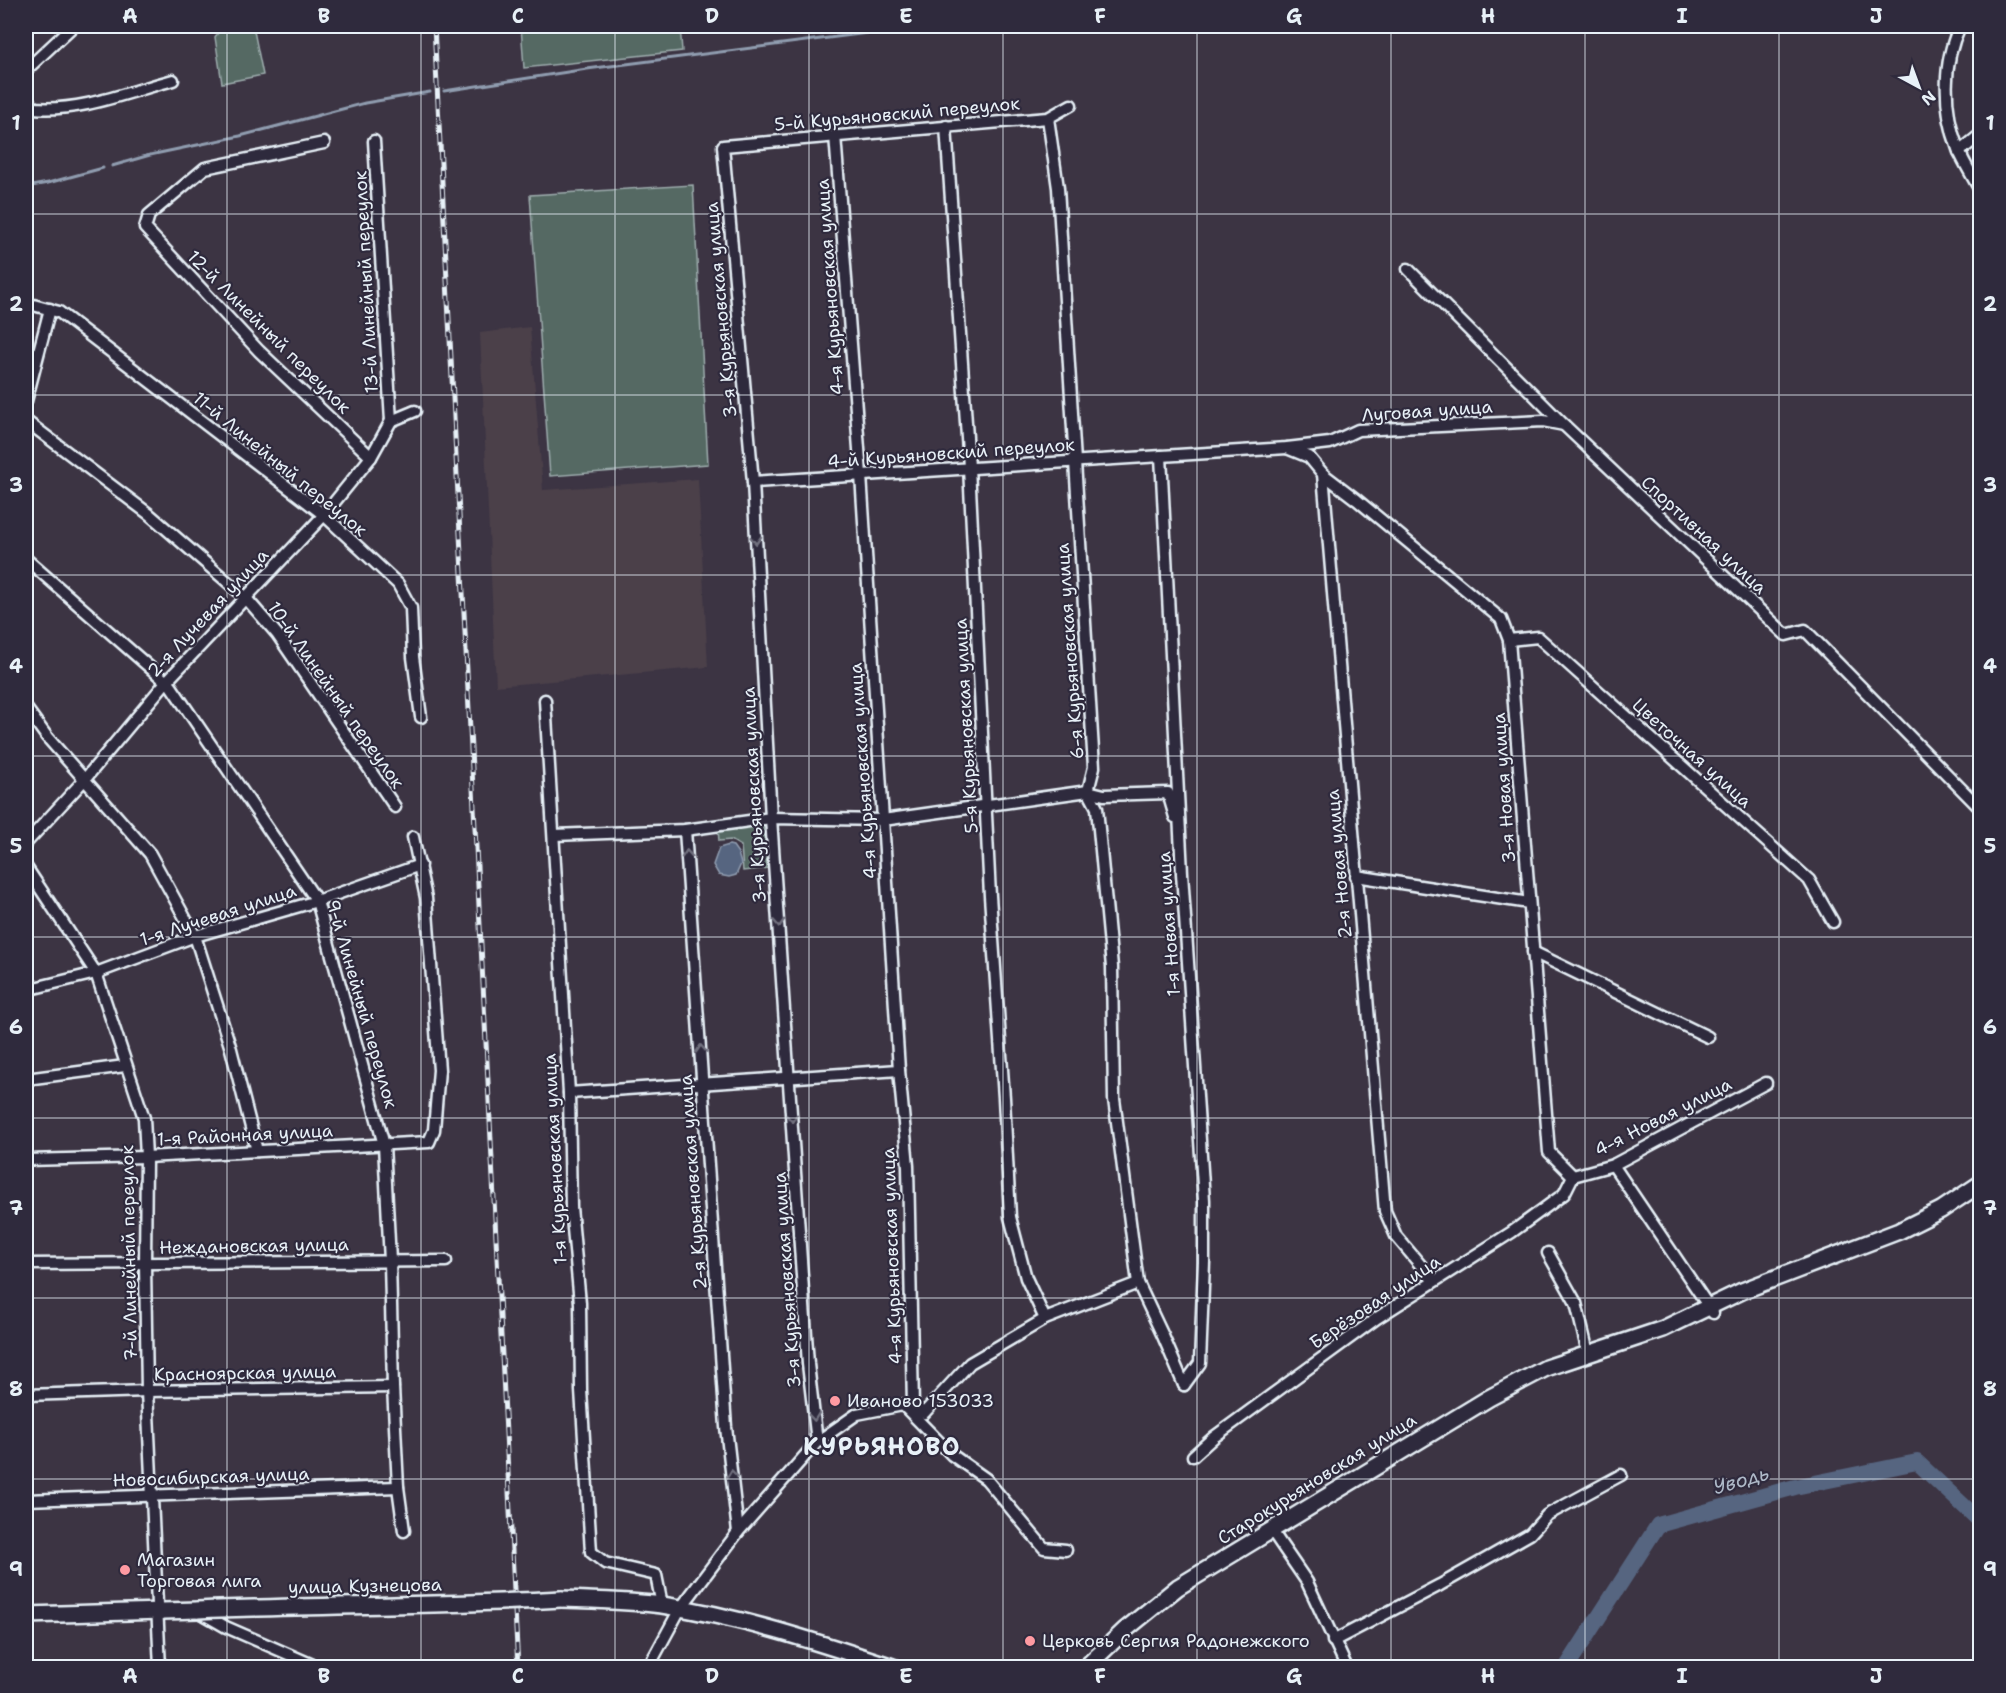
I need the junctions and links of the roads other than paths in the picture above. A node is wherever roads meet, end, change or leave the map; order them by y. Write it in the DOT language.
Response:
graph roads {
  1 [pos="73,26"];
  2 [pos="1960,26"];
  3 [pos="26,70"];
  4 [pos="173,80"];
  5 [pos="26,98"];
  6 [pos="1071,105"];
  7 [pos="1048,118"];
  8 [pos="946,126"];
  9 [pos="835,135"];
  10 [pos="1980,135"];
  11 [pos="374,141"];
  12 [pos="324,143"];
  13 [pos="723,146"];
  14 [pos="1959,152"];
  15 [pos="1980,190"];
  16 [pos="1408,269"];
  17 [pos="26,303"];
  18 [pos="55,311"];
  19 [pos="26,401"];
  20 [pos="415,411"];
  21 [pos="391,421"];
  22 [pos="26,422"];
  23 [pos="1564,425"];
  24 [pos="1287,448"];
  25 [pos="371,457"];
  26 [pos="1156,457"];
  27 [pos="1075,462"];
  28 [pos="969,467"];
  29 [pos="1323,474"];
  30 [pos="861,475"];
  31 [pos="753,482"];
  32 [pos="324,516"];
  33 [pos="26,559"];
  34 [pos="245,597"];
  35 [pos="1509,640"];
  36 [pos="166,682"];
  37 [pos="546,700"];
  38 [pos="26,708"];
  39 [pos="421,717"];
  40 [pos="85,779"];
  41 [pos="1088,791"];
  42 [pos="394,807"];
  43 [pos="986,807"];
  44 [pos="1980,808"];
  45 [pos="771,818"];
  46 [pos="883,820"];
  47 [pos="685,830"];
  48 [pos="554,835"];
  49 [pos="413,837"];
  50 [pos="1180,837"];
  51 [pos="26,843"];
  52 [pos="420,865"];
  53 [pos="26,867"];
  54 [pos="1356,876"];
  55 [pos="318,901"];
  56 [pos="1529,903"];
  57 [pos="1833,922"];
  58 [pos="195,936"];
  59 [pos="1533,952"];
  60 [pos="96,973"];
  61 [pos="26,990"];
  62 [pos="1708,1037"];
  63 [pos="125,1066"];
  64 [pos="899,1070"];
  65 [pos="789,1077"];
  66 [pos="26,1079"];
  67 [pos="1766,1083"];
  68 [pos="703,1085"];
  69 [pos="569,1093"];
  70 [pos="384,1145"];
  71 [pos="257,1151"];
  72 [pos="146,1157"];
  73 [pos="26,1160"];
  74 [pos="1613,1165"];
  75 [pos="1573,1176"];
  76 [pos="1980,1184"];
  77 [pos="1980,1196"];
  78 [pos="1548,1253"];
  79 [pos="390,1261"];
  80 [pos="446,1261"];
  81 [pos="26,1264"];
  82 [pos="145,1264"];
  83 [pos="1434,1281"];
  84 [pos="1138,1283"];
  85 [pos="1711,1310"];
  86 [pos="1045,1319"];
  87 [pos="1588,1353"];
  88 [pos="393,1387"];
  89 [pos="147,1391"];
  90 [pos="26,1395"];
  91 [pos="908,1406"];
  92 [pos="817,1442"];
  93 [pos="1193,1456"];
  94 [pos="1621,1475"];
  95 [pos="398,1487"];
  96 [pos="153,1496"];
  97 [pos="26,1500"];
  98 [pos="404,1531"];
  99 [pos="1272,1531"];
  100 [pos="738,1532"];
  101 [pos="1066,1550"];
  102 [pos="662,1605"];
  103 [pos="681,1609"];
  104 [pos="198,1610"];
  105 [pos="158,1611"];
  106 [pos="26,1615"];
  107 [pos="1333,1641"];
  108 [pos="160,1668"];
  109 [pos="320,1668"];
  110 [pos="648,1668"];
  111 [pos="896,1668"];
  112 [pos="1085,1668"];
  113 [pos="1347,1668"];
  1 -- 3 [label="street"];
  2 -- 14 [label="street"];
  4 -- 5 [label="street"];
  6 -- 7 [label="street, 5-й Курьяновский переулок"];
  7 -- 8 [label="street, 5-й Курьяновский переулок"];
  7 -- 27 [label="street, 6-я Курьяновская улица"];
  8 -- 9 [label="street, 5-й Курьяновский переулок"];
  8 -- 28 [label="street, 5-я Курьяновская улица"];
  9 -- 13 [label="street, 5-й Курьяновский переулок"];
  9 -- 30 [label="street, 4-я Курьяновская улица"];
  10 -- 14 [label="street"];
  11 -- 21 [label="street, 13-й Линейный переулок"];
  12 -- 25 [label="street, 12-й Линейный переулок"];
  13 -- 31 [label="street, 3-я Курьяновская улица"];
  14 -- 15 [label="street"];
  16 -- 23 [label="street, Спортивная улица"];
  17 -- 18 [label="street"];
  18 -- 19 [label="street"];
  18 -- 32 [label="street, 11-й Линейный переулок"];
  20 -- 21 [label="street"];
  21 -- 25 [label="street, 2-я Лучевая улица"];
  22 -- 34 [label="street, 10-й Линейный переулок"];
  23 -- 24 [label="street, Луговая улица"];
  23 -- 44 [label="street, Спортивная улица"];
  24 -- 26 [label="street, Луговая улица"];
  24 -- 29 [label="street"];
  25 -- 32 [label="street, 2-я Лучевая улица"];
  26 -- 27 [label="street, 4-й Курьяновский переулок"];
  26 -- 50 [label="street, 1-я Новая улица"];
  27 -- 28 [label="street, 4-й Курьяновский переулок"];
  27 -- 41 [label="street, 6-я Курьяновская улица"];
  28 -- 30 [label="street, 4-й Курьяновский переулок"];
  28 -- 43 [label="street, 5-я Курьяновская улица"];
  29 -- 35 [label="street, 3-я Новая улица"];
  29 -- 54 [label="street, 2-я Новая улица"];
  30 -- 31 [label="street, 4-й Курьяновский переулок"];
  30 -- 46 [label="street, 4-я Курьяновская улица"];
  31 -- 45 [label="street, 3-я Курьяновская улица, one-way"];
  32 -- 34 [label="street, 2-я Лучевая улица"];
  32 -- 39 [label="street, 11-й Линейный переулок"];
  33 -- 36 [label="street, 9-й Линейный переулок"];
  34 -- 36 [label="street, 2-я Лучевая улица"];
  34 -- 42 [label="street, 10-й Линейный переулок"];
  35 -- 56 [label="street, 3-я Новая улица"];
  35 -- 57 [label="street, Цветочная улица"];
  36 -- 40 [label="street, 2-я Лучевая улица"];
  36 -- 55 [label="street, 9-й Линейный переулок"];
  37 -- 48 [label="street, 1-я Курьяновская улица"];
  38 -- 40 [label="street"];
  40 -- 51 [label="street, 2-я Лучевая улица"];
  40 -- 58 [label="street"];
  41 -- 43 [label="street"];
  41 -- 50 [label="street"];
  41 -- 84 [label="street"];
  43 -- 46 [label="street"];
  43 -- 86 [label="street, 5-я Курьяновская улица"];
  45 -- 46 [label="street"];
  45 -- 47 [label="street"];
  45 -- 65 [label="street, 3-я Курьяновская улица, one-way"];
  46 -- 64 [label="street, 4-я Курьяновская улица"];
  47 -- 48 [label="street"];
  68 -- 47 [label="street, 2-я Курьяновская улица, one-way"];
  48 -- 69 [label="street, 1-я Курьяновская улица"];
  49 -- 52 [label="street"];
  50 -- 84 [label="street, 1-я Новая улица"];
  52 -- 55 [label="street, 1-я Лучевая улица"];
  52 -- 70 [label="street, 1-я Районная улица"];
  53 -- 60 [label="street, 7-й Линейный переулок"];
  54 -- 56 [label="street"];
  54 -- 83 [label="street, 2-я Новая улица"];
  55 -- 58 [label="street, 1-я Лучевая улица"];
  55 -- 70 [label="street, 9-й Линейный переулок"];
  56 -- 59 [label="street, 3-я Новая улица"];
  58 -- 60 [label="street, 1-я Лучевая улица"];
  58 -- 71 [label="street"];
  59 -- 62 [label="street"];
  59 -- 75 [label="street, 3-я Новая улица"];
  60 -- 61 [label="street, 1-я Лучевая улица"];
  60 -- 63 [label="street, 7-й Линейный переулок"];
  63 -- 66 [label="street"];
  63 -- 72 [label="street, 7-й Линейный переулок"];
  64 -- 65 [label="street"];
  64 -- 91 [label="street, 4-я Курьяновская улица"];
  65 -- 68 [label="street"];
  65 -- 92 [label="street, 3-я Курьяновская улица, one-way"];
  67 -- 74 [label="street, 4-я Новая улица"];
  68 -- 69 [label="street"];
  100 -- 68 [label="street, 2-я Курьяновская улица, one-way"];
  69 -- 102 [label="street, 1-я Курьяновская улица"];
  70 -- 71 [label="street, 1-я Районная улица"];
  70 -- 79 [label="street, 9-й Линейный переулок"];
  71 -- 72 [label="street, 1-я Районная улица"];
  72 -- 73 [label="street, 1-я Районная улица"];
  72 -- 82 [label="street, 7-й Линейный переулок"];
  74 -- 75 [label="street, 4-я Новая улица"];
  74 -- 85 [label="street"];
  75 -- 83 [label="street, Берёзовая улица"];
  76 -- 85 [label="main road, Старокурьяновская улица"];
  77 -- 85 [label="main road"];
  78 -- 87 [label="street"];
  79 -- 80 [label="street, Неждановская улица"];
  79 -- 82 [label="street, Неждановская улица"];
  79 -- 88 [label="street, 9-й Линейный переулок"];
  81 -- 82 [label="street, Неждановская улица"];
  82 -- 89 [label="street, 7-й Линейный переулок"];
  83 -- 93 [label="street, Берёзовая улица"];
  84 -- 86 [label="street"];
  85 -- 87 [label="main road, Старокурьяновская улица"];
  86 -- 91 [label="street"];
  87 -- 99 [label="main road, Старокурьяновская улица"];
  88 -- 89 [label="street, Красноярская улица"];
  88 -- 95 [label="street, 9-й Линейный переулок"];
  89 -- 90 [label="street, Красноярская улица"];
  89 -- 96 [label="street, 7-й Линейный переулок"];
  91 -- 92 [label="street"];
  91 -- 101 [label="street"];
  92 -- 100 [label="street"];
  94 -- 107 [label="street"];
  95 -- 96 [label="street, Новосибирская улица"];
  95 -- 98 [label="street, 9-й Линейный переулок"];
  96 -- 97 [label="street, Новосибирская улица"];
  96 -- 105 [label="street, 7-й Линейный переулок"];
  99 -- 107 [label="street"];
  99 -- 112 [label="main road, Старокурьяновская улица"];
  100 -- 103 [label="street"];
  102 -- 103 [label="main road, улица Кузнецова"];
  102 -- 104 [label="main road, улица Кузнецова, bridge"];
  103 -- 110 [label="street"];
  103 -- 111 [label="main road, улица Кузнецова"];
  104 -- 105 [label="main road, улица Кузнецова"];
  104 -- 109 [label="street"];
  105 -- 106 [label="main road, улица Кузнецова"];
  105 -- 108 [label="street, 7-й Линейный переулок"];
  107 -- 113 [label="street"];
}
